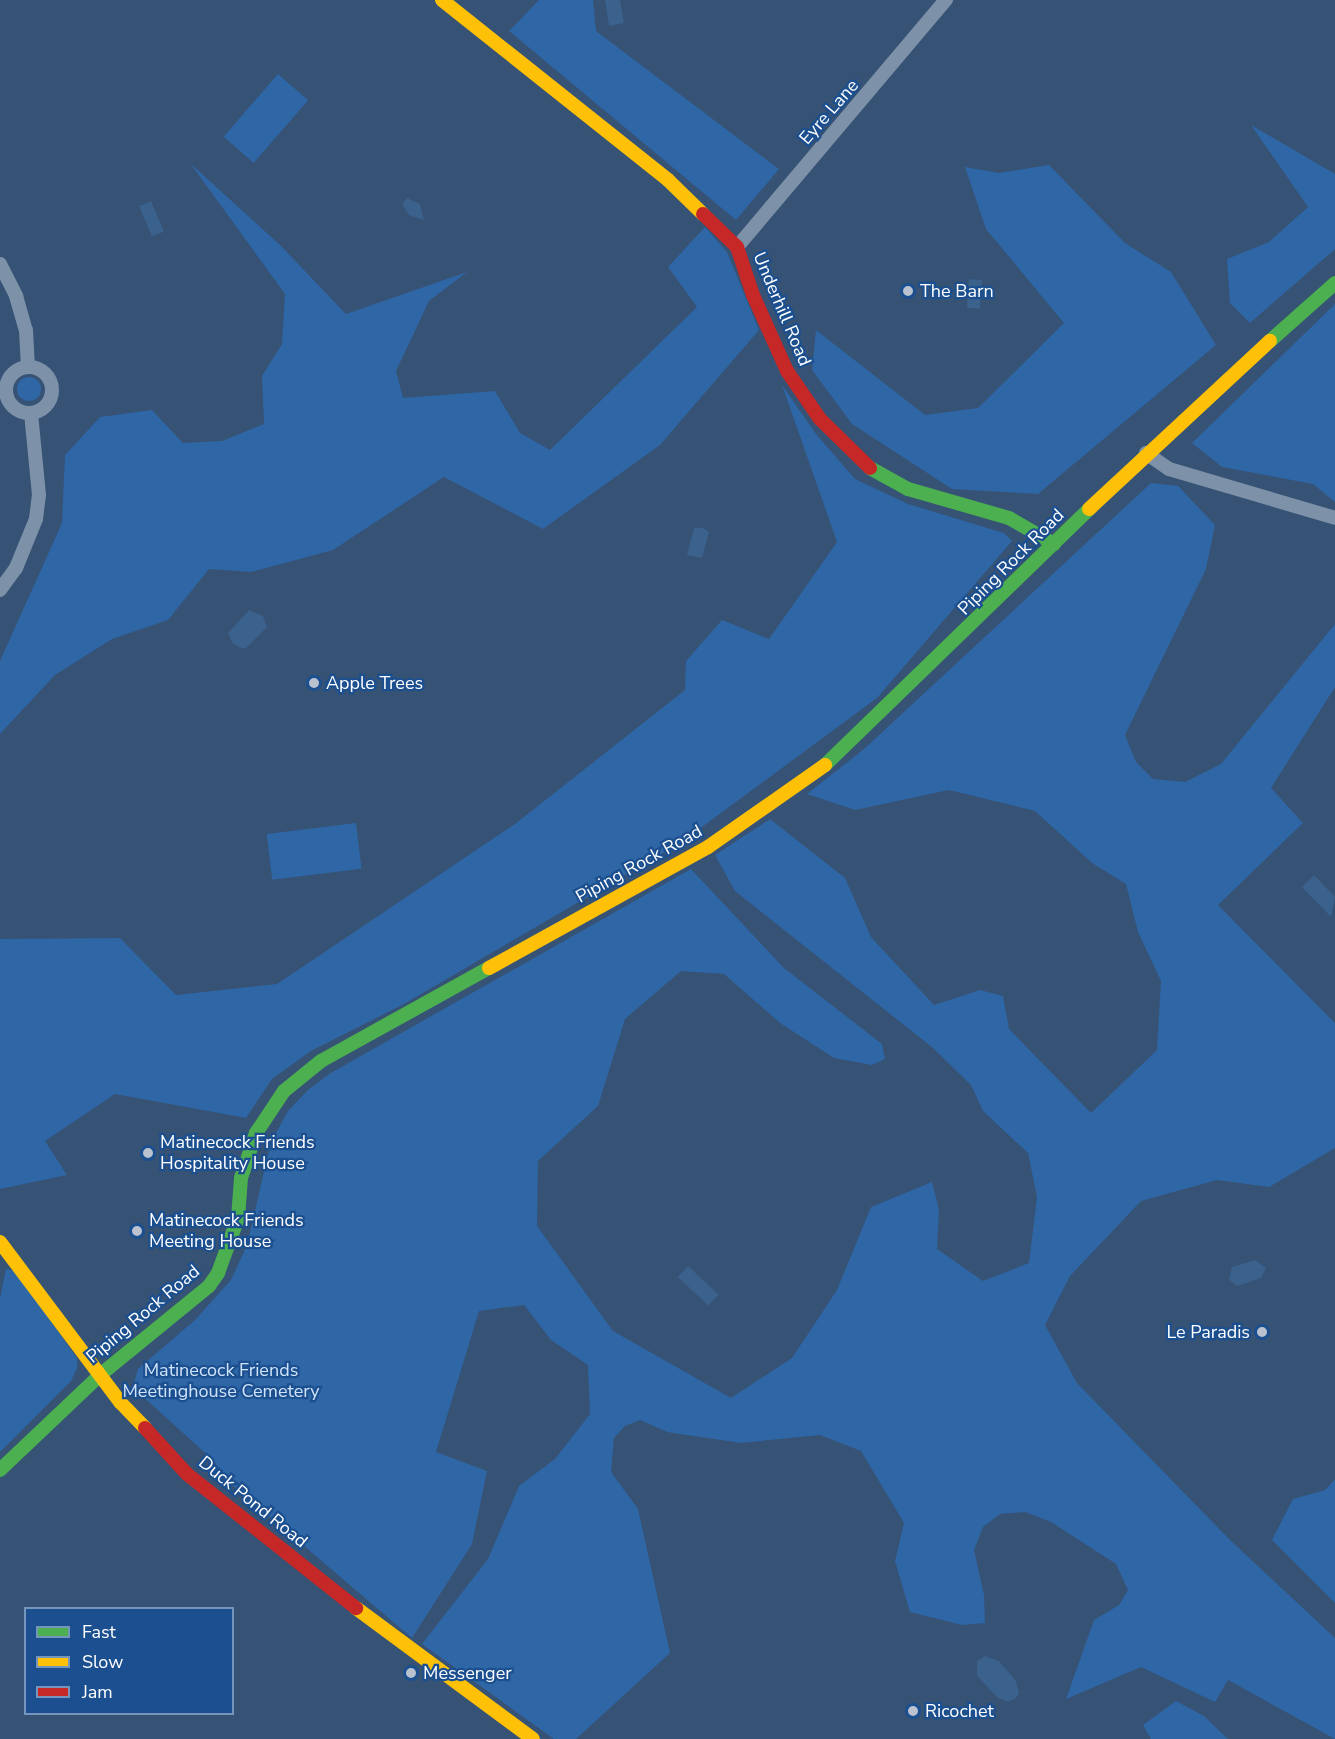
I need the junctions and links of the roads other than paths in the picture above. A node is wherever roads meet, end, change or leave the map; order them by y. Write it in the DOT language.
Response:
graph roads {
  1 [pos="442,0"];
  2 [pos="946,0"];
  3 [pos="737,247"];
  4 [pos="0,264"];
  5 [pos="1335,283"];
  6 [pos="28,367"];
  7 [pos="32,413"];
  8 [pos="1146,453"];
  9 [pos="1335,518"];
  10 [pos="1054,544"];
  11 [pos="0,590"];
  12 [pos="0,1242"];
  13 [pos="100,1375"];
  14 [pos="0,1470"];
  15 [pos="533,1739"];
  1 -- 3 [label="street, Underhill Road"];
  2 -- 3 [label="street, Eyre Lane"];
  3 -- 10 [label="street, Underhill Road"];
  4 -- 6 [label="street"];
  5 -- 8 [label="street, Piping Rock Road"];
  6 -- 7 [label="street"];
  6 -- 7 [label="street"];
  7 -- 11 [label="street"];
  8 -- 9 [label="street"];
  8 -- 10 [label="street, Piping Rock Road"];
  10 -- 13 [label="street, Piping Rock Road"];
  12 -- 13 [label="street, Duck Pond Road"];
  13 -- 14 [label="street, Piping Rock Road"];
  13 -- 15 [label="street, Duck Pond Road"];
}
